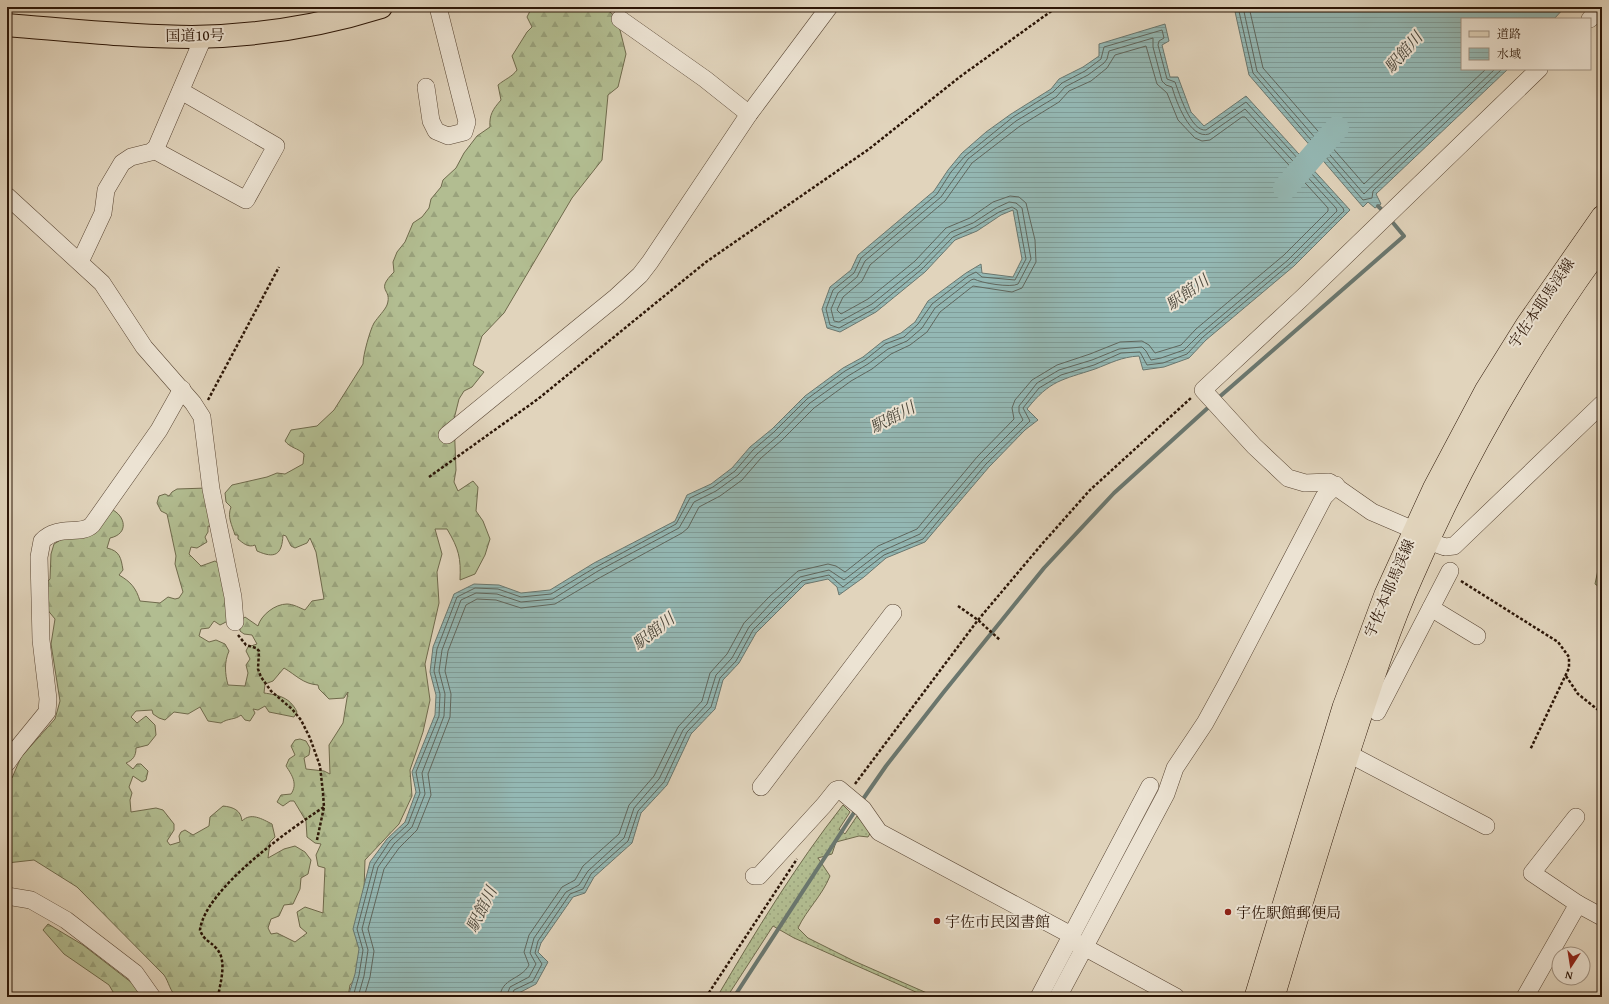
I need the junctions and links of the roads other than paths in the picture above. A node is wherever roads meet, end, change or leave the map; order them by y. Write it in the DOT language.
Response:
graph roads {
  1 [pos="381,7"];
  2 [pos="438,7"];
  3 [pos="830,7"];
  4 [pos="1601,7"];
  5 [pos="1591,18"];
  6 [pos="620,19"];
  7 [pos="7,25"];
  8 [pos="204,36"];
  9 [pos="1538,70"];
  10 [pos="426,87"];
  11 [pos="181,90"];
  12 [pos="749,114"];
  13 [pos="154,150"];
  14 [pos="7,196"];
  15 [pos="1602,216"];
  16 [pos="1602,246"];
  17 [pos="80,262"];
  18 [pos="182,389"];
  19 [pos="1602,404"];
  20 [pos="447,435"];
  21 [pos="1336,485"];
  22 [pos="1421,535"];
  23 [pos="1450,571"];
  24 [pos="1431,608"];
  25 [pos="893,614"];
  26 [pos="235,622"];
  27 [pos="1477,636"];
  28 [pos="1377,712"];
  29 [pos="1349,754"];
  30 [pos="7,763"];
  31 [pos="1150,786"];
  32 [pos="760,787"];
  33 [pos="1576,817"];
  34 [pos="1486,826"];
  35 [pos="754,876"];
  36 [pos="7,896"];
  37 [pos="1578,904"];
  38 [pos="1602,918"];
  39 [pos="1070,937"];
  40 [pos="1084,947"];
  41 [pos="152,997"];
  42 [pos="1039,997"];
  43 [pos="1058,997"];
  44 [pos="1176,997"];
  45 [pos="1255,997"];
  46 [pos="1274,997"];
  47 [pos="1525,997"];
  1 -- 8 [label="highway, 国道10号"];
  2 -- 10 [label="street"];
  3 -- 12 [label="street"];
  4 -- 5 [label="street"];
  6 -- 12 [label="street"];
  7 -- 8 [label="highway, 国道10号"];
  8 -- 11 [label="street"];
  9 -- 21 [label="street"];
  11 -- 13 [label="street"];
  11 -- 13 [label="street"];
  12 -- 20 [label="street"];
  13 -- 17 [label="street"];
  14 -- 17 [label="street"];
  15 -- 22 [label="main road, 宇佐本耶馬渓線"];
  16 -- 22 [label="main road, 宇佐本耶馬渓線"];
  17 -- 18 [label="street"];
  18 -- 26 [label="street"];
  18 -- 30 [label="street"];
  19 -- 22 [label="street"];
  21 -- 22 [label="street"];
  21 -- 40 [label="street"];
  22 -- 29 [label="main road, 宇佐本耶馬渓線"];
  22 -- 45 [label="main road, 宇佐本耶馬渓線"];
  23 -- 24 [label="street"];
  24 -- 27 [label="street"];
  24 -- 28 [label="street"];
  25 -- 32 [label="street"];
  29 -- 34 [label="street"];
  29 -- 46 [label="main road, 宇佐本耶馬渓線"];
  31 -- 39 [label="street"];
  33 -- 37 [label="street"];
  35 -- 39 [label="street"];
  36 -- 41 [label="street"];
  37 -- 38 [label="street"];
  37 -- 47 [label="street"];
  39 -- 40 [label="street"];
  39 -- 42 [label="street"];
  40 -- 43 [label="street"];
  40 -- 44 [label="street"];
}
